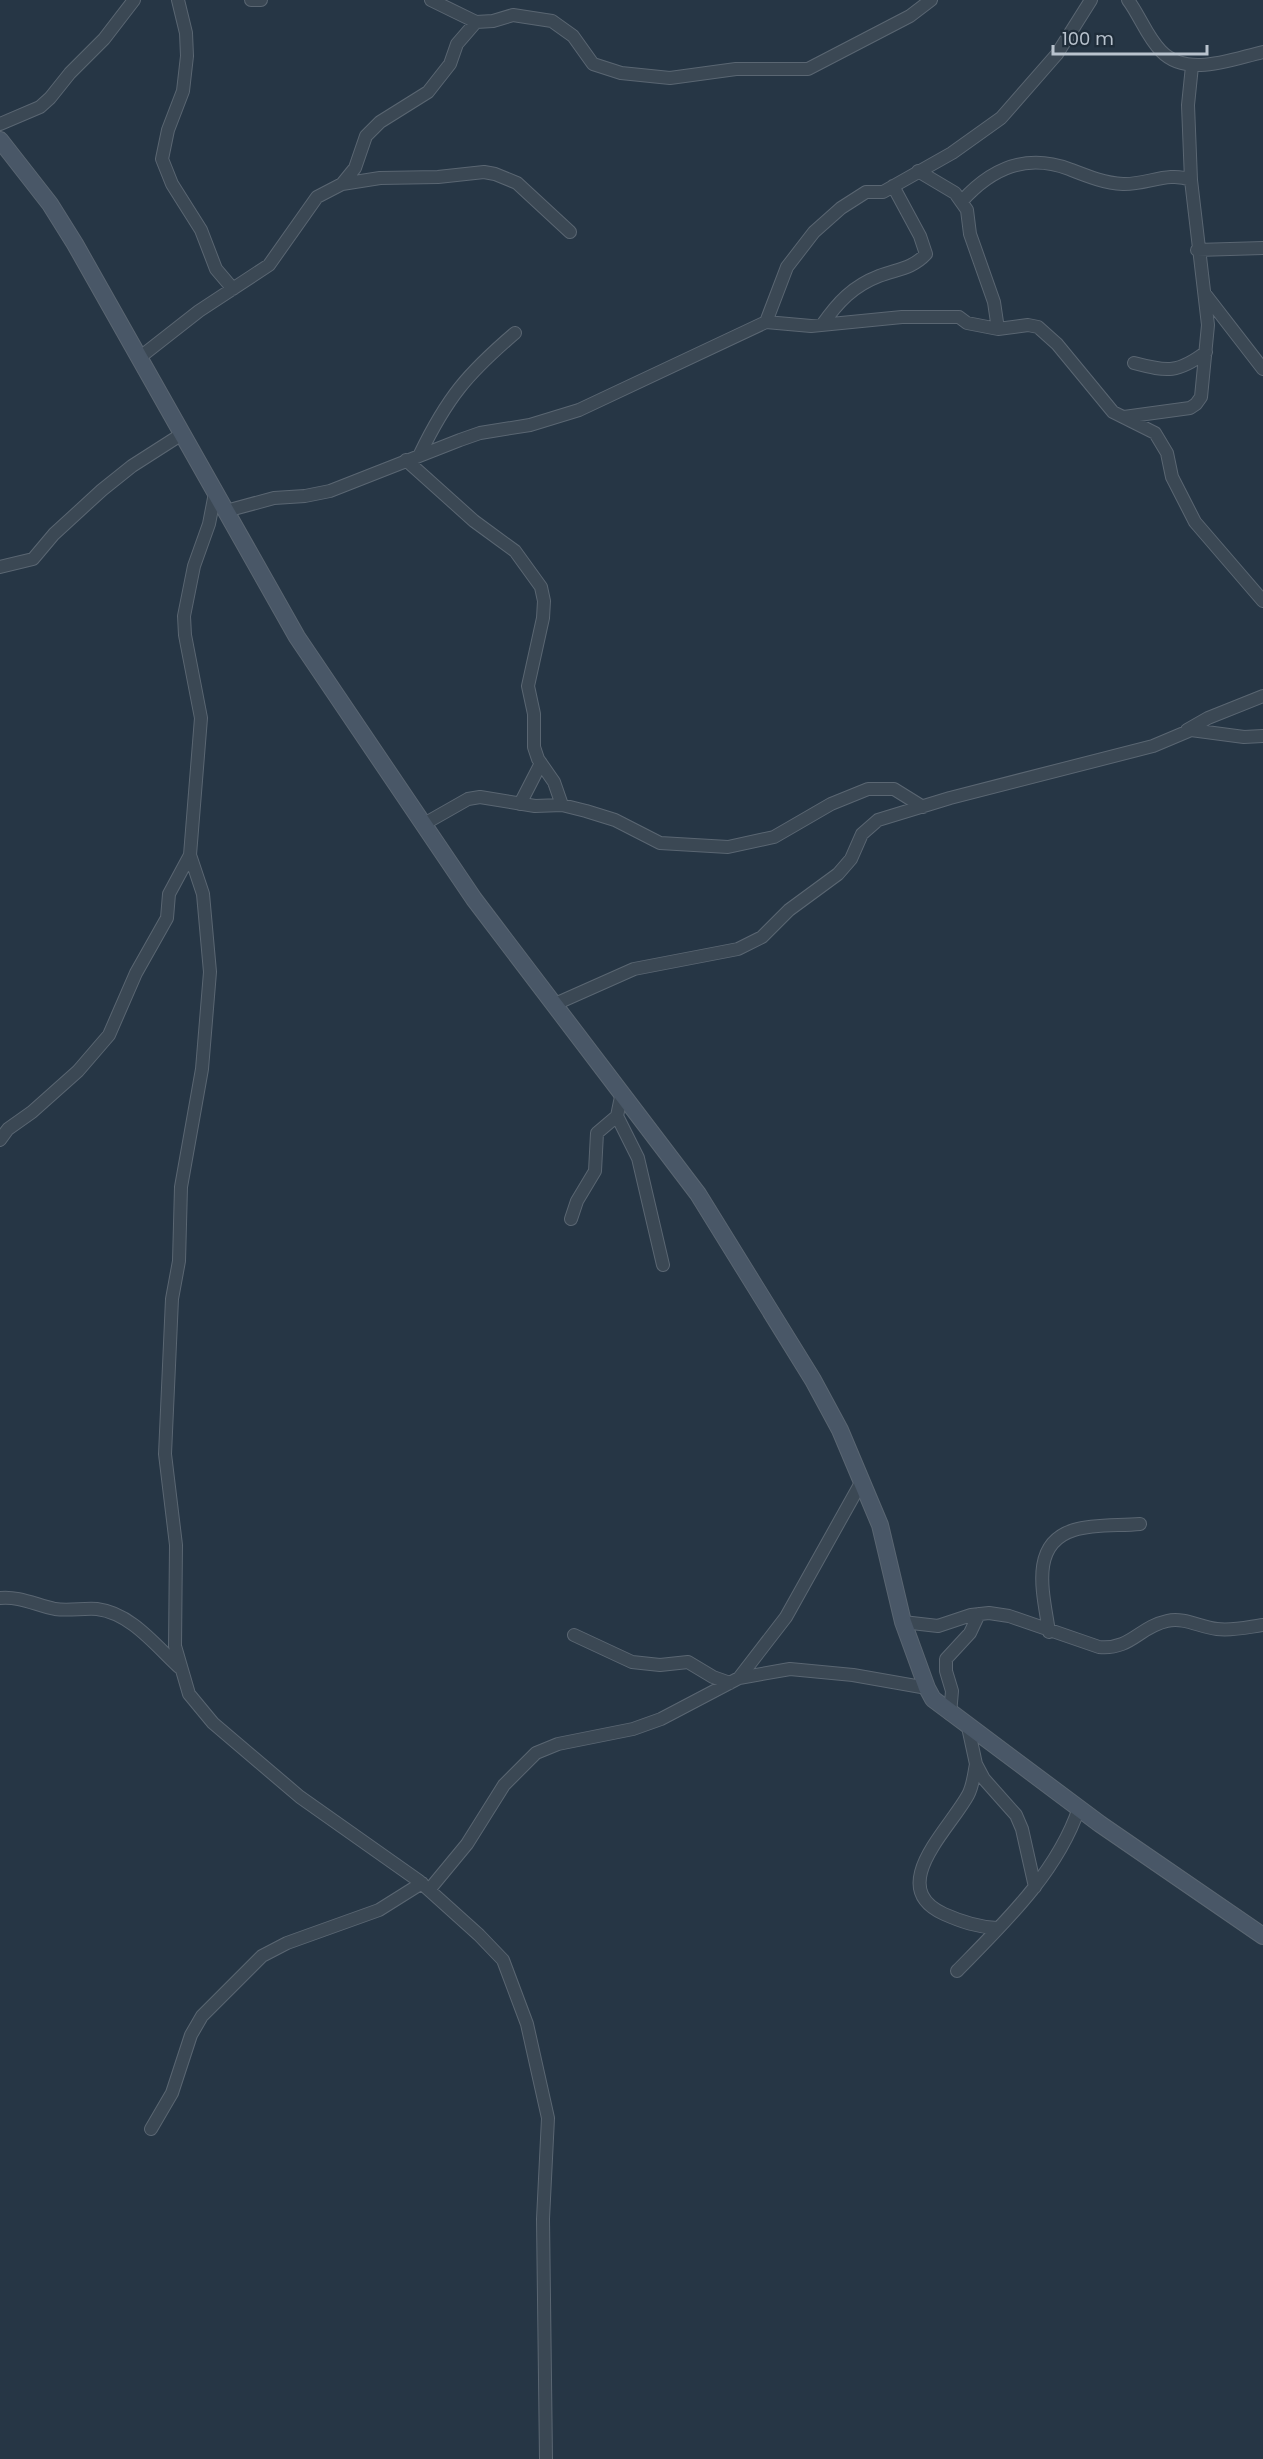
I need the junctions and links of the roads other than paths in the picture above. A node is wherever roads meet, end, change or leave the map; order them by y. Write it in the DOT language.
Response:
graph roads {
  1 [pos="134,0"];
  2 [pos="178,0"];
  3 [pos="251,0"];
  4 [pos="261,0"];
  5 [pos="431,0"];
  6 [pos="931,0"];
  7 [pos="1091,0"];
  8 [pos="1128,0"];
  9 [pos="476,22"];
  10 [pos="1263,52"];
  11 [pos="1192,66"];
  12 [pos="0,124"];
  13 [pos="0,140"];
  14 [pos="918,171"];
  15 [pos="1191,180"];
  16 [pos="342,184"];
  17 [pos="893,186"];
  18 [pos="962,201"];
  19 [pos="570,232"];
  20 [pos="1263,248"];
  21 [pos="1197,250"];
  22 [pos="233,290"];
  23 [pos="1204,293"];
  24 [pos="766,322"];
  25 [pos="822,324"];
  26 [pos="998,328"];
  27 [pos="515,333"];
  28 [pos="1206,352"];
  29 [pos="139,358"];
  30 [pos="1134,363"];
  31 [pos="1263,369"];
  32 [pos="1123,418"];
  33 [pos="182,434"];
  34 [pos="420,454"];
  35 [pos="406,460"];
  36 [pos="215,493"];
  37 [pos="226,511"];
  38 [pos="0,567"];
  39 [pos="1263,602"];
  40 [pos="1263,696"];
  41 [pos="1181,734"];
  42 [pos="1263,736"];
  43 [pos="541,763"];
  44 [pos="520,804"];
  45 [pos="562,805"];
  46 [pos="923,807"];
  47 [pos="423,824"];
  48 [pos="190,855"];
  49 [pos="553,1005"];
  50 [pos="622,1092"];
  51 [pos="617,1116"];
  52 [pos="0,1140"];
  53 [pos="571,1219"];
  54 [pos="663,1265"];
  55 [pos="862,1480"];
  56 [pos="1140,1524"];
  57 [pos="0,1598"];
  58 [pos="979,1614"];
  59 [pos="903,1622"];
  60 [pos="1263,1625"];
  61 [pos="1049,1632"];
  62 [pos="574,1635"];
  63 [pos="179,1668"];
  64 [pos="734,1680"];
  65 [pos="927,1688"];
  66 [pos="950,1714"];
  67 [pos="968,1727"];
  68 [pos="976,1764"];
  69 [pos="1079,1808"];
  70 [pos="425,1887"];
  71 [pos="1035,1887"];
  72 [pos="997,1928"];
  73 [pos="1263,1936"];
  74 [pos="957,1971"];
  75 [pos="151,2129"];
  76 [pos="546,2459"];
  1 -- 12 [label="street"];
  2 -- 22 [label="street"];
  3 -- 4 [label="street"];
  5 -- 9 [label="street"];
  6 -- 9 [label="street"];
  7 -- 14 [label="street"];
  8 -- 11 [label="street"];
  9 -- 16 [label="street"];
  10 -- 11 [label="street"];
  11 -- 15 [label="street"];
  13 -- 29 [label="street"];
  14 -- 17 [label="street"];
  14 -- 18 [label="street"];
  15 -- 18 [label="street"];
  15 -- 21 [label="street"];
  16 -- 19 [label="street"];
  16 -- 22 [label="street"];
  17 -- 24 [label="street"];
  17 -- 25 [label="street"];
  18 -- 26 [label="street"];
  20 -- 21 [label="street"];
  21 -- 23 [label="street"];
  22 -- 29 [label="street"];
  23 -- 28 [label="street"];
  23 -- 31 [label="street"];
  24 -- 25 [label="street"];
  24 -- 34 [label="street"];
  25 -- 26 [label="street"];
  26 -- 32 [label="street"];
  27 -- 34 [label="street"];
  28 -- 30 [label="street"];
  28 -- 32 [label="street"];
  29 -- 33 [label="street"];
  32 -- 39 [label="street"];
  33 -- 36 [label="street"];
  33 -- 38 [label="street"];
  34 -- 35 [label="street"];
  35 -- 37 [label="street"];
  35 -- 43 [label="street"];
  36 -- 37 [label="street"];
  36 -- 48 [label="street"];
  37 -- 47 [label="street"];
  40 -- 41 [label="street"];
  41 -- 42 [label="street"];
  41 -- 46 [label="street"];
  43 -- 44 [label="street"];
  43 -- 45 [label="street"];
  44 -- 45 [label="street"];
  44 -- 47 [label="street"];
  45 -- 46 [label="street"];
  46 -- 49 [label="street"];
  47 -- 49 [label="street"];
  48 -- 52 [label="street"];
  48 -- 63 [label="street"];
  49 -- 50 [label="street"];
  50 -- 51 [label="street"];
  50 -- 55 [label="street"];
  51 -- 53 [label="street"];
  51 -- 54 [label="street"];
  55 -- 59 [label="street"];
  55 -- 64 [label="street"];
  56 -- 61 [label="street"];
  57 -- 63 [label="street"];
  58 -- 59 [label="street"];
  58 -- 61 [label="street"];
  58 -- 66 [label="street"];
  59 -- 65 [label="street"];
  60 -- 61 [label="street"];
  62 -- 64 [label="street"];
  63 -- 70 [label="street"];
  64 -- 65 [label="street"];
  64 -- 70 [label="street"];
  65 -- 66 [label="street"];
  66 -- 67 [label="street"];
  67 -- 68 [label="street"];
  67 -- 69 [label="street"];
  68 -- 71 [label="street"];
  68 -- 72 [label="street"];
  69 -- 71 [label="street"];
  69 -- 73 [label="street"];
  70 -- 75 [label="street"];
  70 -- 76 [label="street"];
  71 -- 72 [label="street"];
  72 -- 74 [label="street"];
}
